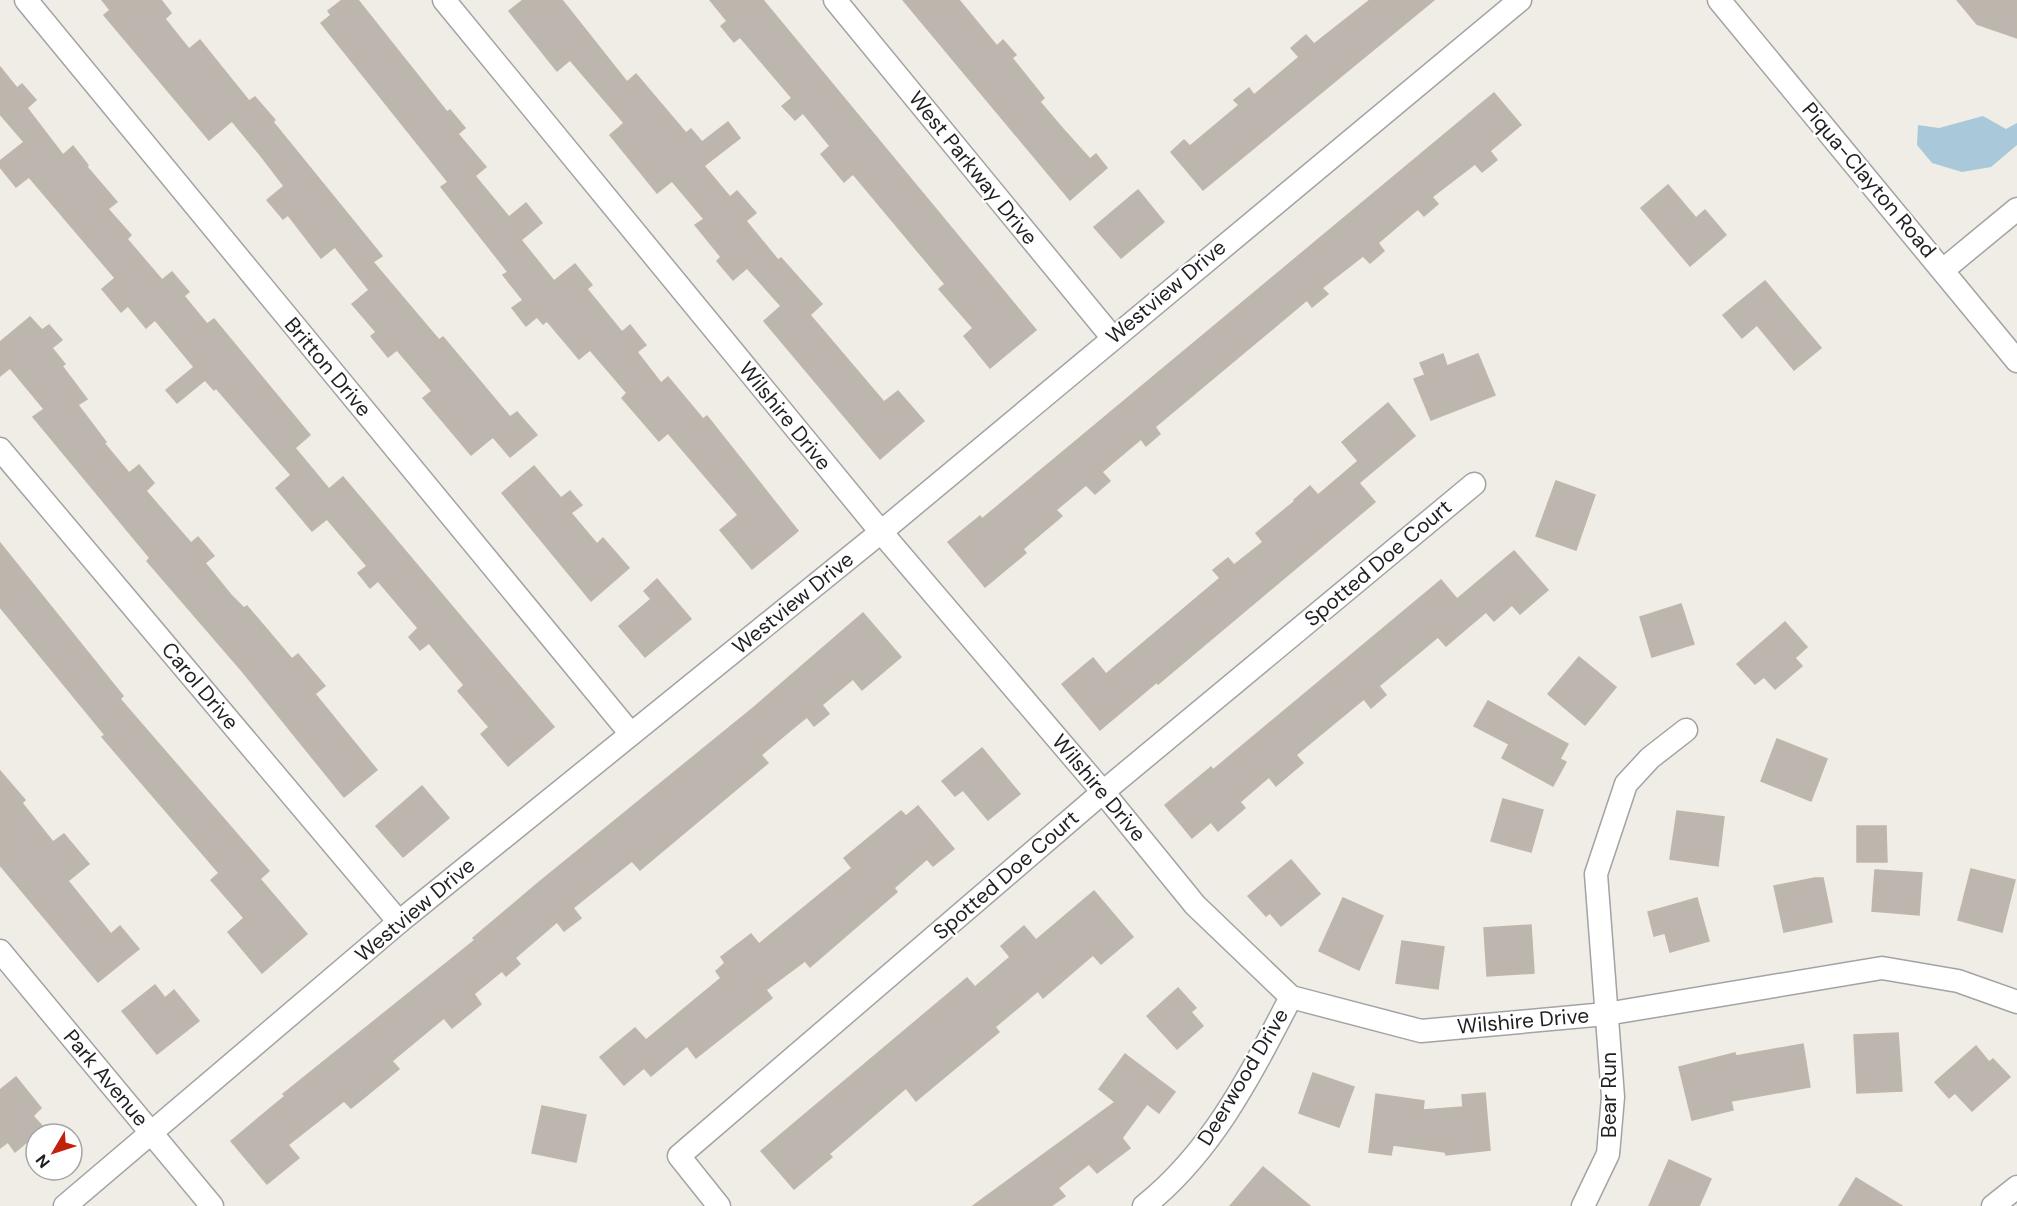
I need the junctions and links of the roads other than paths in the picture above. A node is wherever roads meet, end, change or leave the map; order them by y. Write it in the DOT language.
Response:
graph roads {
  1 [pos="26,0"];
  2 [pos="444,0"];
  3 [pos="835,0"];
  4 [pos="1520,0"];
  5 [pos="1719,0"];
  6 [pos="2017,209"];
  7 [pos="1943,270"];
  8 [pos="1112,337"];
  9 [pos="2017,361"];
  10 [pos="0,449"];
  11 [pos="1474,484"];
  12 [pos="881,532"];
  13 [pos="1686,730"];
  14 [pos="631,734"];
  15 [pos="1103,792"];
  16 [pos="399,922"];
  17 [pos="0,951"];
  18 [pos="1291,997"];
  19 [pos="2017,1002"];
  20 [pos="1606,1014"];
  21 [pos="153,1134"];
  22 [pos="2017,1187"];
  23 [pos="65,1206"];
  24 [pos="212,1206"];
  25 [pos="719,1206"];
  26 [pos="1144,1206"];
  27 [pos="1583,1206"];
  28 [pos="1993,1206"];
  1 -- 14 [label="street, Britton Drive"];
  2 -- 12 [label="street, Wilshire Drive"];
  3 -- 8 [label="street, West Parkway Drive"];
  4 -- 8 [label="street, Westview Drive"];
  5 -- 7 [label="street, Piqua-Clayton Road"];
  6 -- 7 [label="street"];
  7 -- 9 [label="street, Piqua-Clayton Road"];
  8 -- 12 [label="street, Westview Drive"];
  10 -- 16 [label="street, Carol Drive"];
  11 -- 15 [label="street, Spotted Doe Court"];
  12 -- 14 [label="street, Westview Drive"];
  12 -- 15 [label="street, Wilshire Drive"];
  13 -- 20 [label="street, Bear Run"];
  14 -- 16 [label="street, Westview Drive"];
  15 -- 18 [label="street, Wilshire Drive"];
  15 -- 25 [label="street, Spotted Doe Court"];
  16 -- 21 [label="street, Westview Drive"];
  17 -- 21 [label="street, Park Avenue"];
  18 -- 20 [label="street, Wilshire Drive"];
  18 -- 26 [label="street, Deerwood Drive"];
  19 -- 20 [label="street, Wilshire Drive"];
  20 -- 27 [label="street, Bear Run"];
  21 -- 23 [label="street, Westview Drive"];
  21 -- 24 [label="street, Park Avenue"];
  22 -- 28 [label="street"];
}
